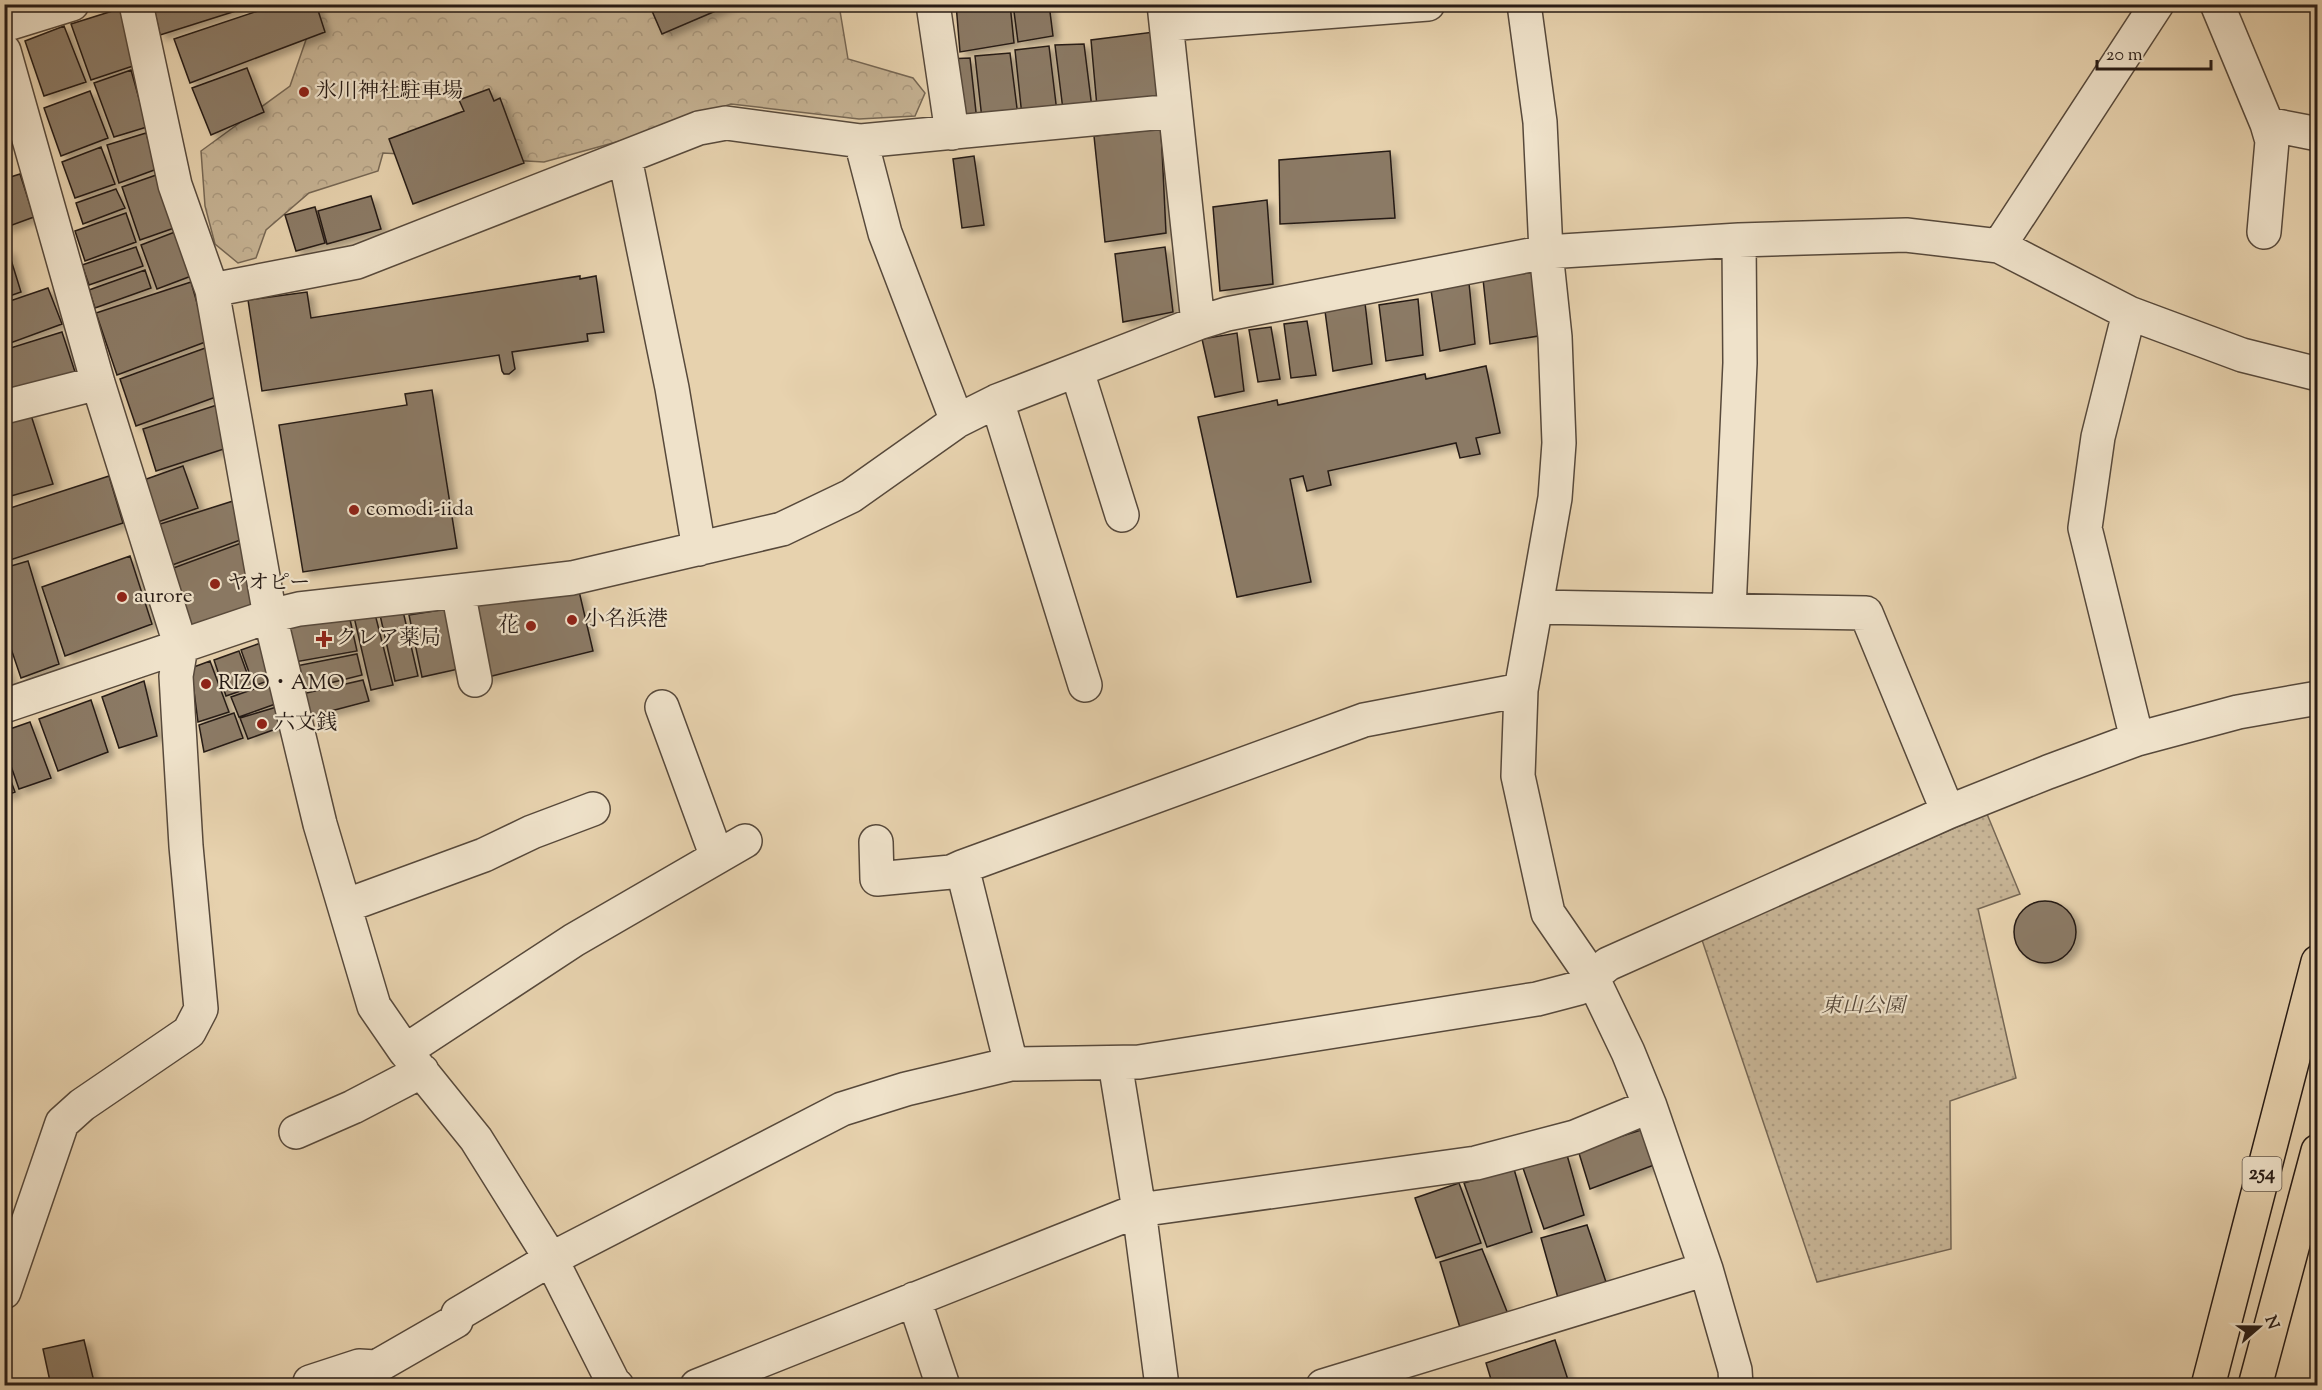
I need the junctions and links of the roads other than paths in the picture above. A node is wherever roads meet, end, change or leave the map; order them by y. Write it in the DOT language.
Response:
graph roads {
  1 [pos="72,4"];
  2 [pos="136,4"];
  3 [pos="933,4"];
  4 [pos="1428,4"];
  5 [pos="1524,4"];
  6 [pos="2157,4"];
  7 [pos="2217,4"];
  8 [pos="1166,14"];
  9 [pos="4,26"];
  10 [pos="4,51"];
  11 [pos="1175,111"];
  12 [pos="2267,124"];
  13 [pos="952,133"];
  14 [pos="2318,134"];
  15 [pos="861,141"];
  16 [pos="625,158"];
  17 [pos="2264,232"];
  18 [pos="1739,240"];
  19 [pos="1999,246"];
  20 [pos="1546,252"];
  21 [pos="212,290"];
  22 [pos="2129,313"];
  23 [pos="1197,323"];
  24 [pos="1077,371"];
  25 [pos="2318,374"];
  26 [pos="98,383"];
  27 [pos="997,401"];
  28 [pos="4,407"];
  29 [pos="957,421"];
  30 [pos="1122,515"];
  31 [pos="699,549"];
  32 [pos="458,591"];
  33 [pos="1536,607"];
  34 [pos="1730,610"];
  35 [pos="270,616"];
  36 [pos="181,647"];
  37 [pos="476,680"];
  38 [pos="1085,685"];
  39 [pos="1521,690"];
  40 [pos="2318,698"];
  41 [pos="4,706"];
  42 [pos="662,707"];
  43 [pos="2137,739"];
  44 [pos="593,809"];
  45 [pos="1948,812"];
  46 [pos="745,841"];
  47 [pos="876,842"];
  48 [pos="717,857"];
  49 [pos="962,867"];
  50 [pos="345,906"];
  51 [pos="2318,962"];
  52 [pos="1592,977"];
  53 [pos="413,1061"];
  54 [pos="1115,1063"];
  55 [pos="1011,1064"];
  56 [pos="1650,1106"];
  57 [pos="296,1132"];
  58 [pos="2318,1151"];
  59 [pos="1139,1210"];
  60 [pos="551,1259"];
  61 [pos="1706,1269"];
  62 [pos="4,1292"];
  63 [pos="914,1299"];
  64 [pos="1371,1378"];
  65 [pos="326,1380"];
  66 [pos="617,1386"];
  67 [pos="697,1386"];
  68 [pos="943,1386"];
  69 [pos="1162,1386"];
  70 [pos="1323,1386"];
  71 [pos="1736,1386"];
  72 [pos="2208,1386"];
  73 [pos="2255,1386"];
  1 -- 9 [label="street"];
  2 -- 21 [label="street"];
  3 -- 13 [label="street"];
  4 -- 8 [label="street"];
  5 -- 20 [label="street"];
  6 -- 19 [label="street"];
  7 -- 12 [label="street"];
  8 -- 11 [label="street"];
  10 -- 26 [label="street"];
  11 -- 13 [label="street"];
  11 -- 23 [label="street"];
  12 -- 14 [label="street"];
  12 -- 17 [label="street"];
  13 -- 15 [label="street"];
  15 -- 16 [label="street"];
  15 -- 29 [label="street"];
  16 -- 21 [label="street"];
  16 -- 31 [label="street"];
  18 -- 19 [label="street"];
  18 -- 20 [label="street"];
  18 -- 34 [label="street"];
  19 -- 22 [label="street"];
  20 -- 23 [label="street"];
  20 -- 33 [label="street"];
  21 -- 35 [label="street"];
  22 -- 25 [label="street"];
  22 -- 43 [label="street"];
  23 -- 24 [label="street"];
  24 -- 27 [label="street"];
  24 -- 30 [label="street"];
  26 -- 28 [label="street"];
  26 -- 36 [label="street"];
  27 -- 29 [label="street"];
  27 -- 38 [label="street"];
  29 -- 31 [label="street"];
  31 -- 32 [label="street"];
  32 -- 35 [label="street"];
  32 -- 37 [label="street"];
  33 -- 34 [label="street"];
  33 -- 39 [label="street"];
  34 -- 45 [label="street"];
  35 -- 36 [label="street"];
  35 -- 50 [label="street"];
  36 -- 41 [label="street"];
  36 -- 62 [label="street"];
  39 -- 49 [label="street"];
  39 -- 52 [label="street"];
  40 -- 43 [label="street"];
  42 -- 48 [label="street"];
  43 -- 45 [label="street"];
  44 -- 50 [label="street"];
  45 -- 52 [label="street"];
  46 -- 48 [label="street"];
  47 -- 49 [label="street"];
  48 -- 53 [label="street"];
  49 -- 55 [label="street"];
  50 -- 53 [label="street"];
  51 -- 72 [label="highway, 254"];
  52 -- 54 [label="street"];
  52 -- 56 [label="street"];
  53 -- 57 [label="street"];
  53 -- 60 [label="street"];
  54 -- 55 [label="street"];
  54 -- 59 [label="street"];
  55 -- 60 [label="street"];
  56 -- 59 [label="street"];
  56 -- 61 [label="street"];
  58 -- 73 [label="highway, 254"];
  59 -- 63 [label="street"];
  59 -- 69 [label="street"];
  60 -- 65 [label="street"];
  60 -- 66 [label="street"];
  61 -- 64 [label="street"];
  61 -- 71 [label="street"];
  63 -- 67 [label="street"];
  63 -- 68 [label="street"];
  64 -- 70 [label="street"];
}
